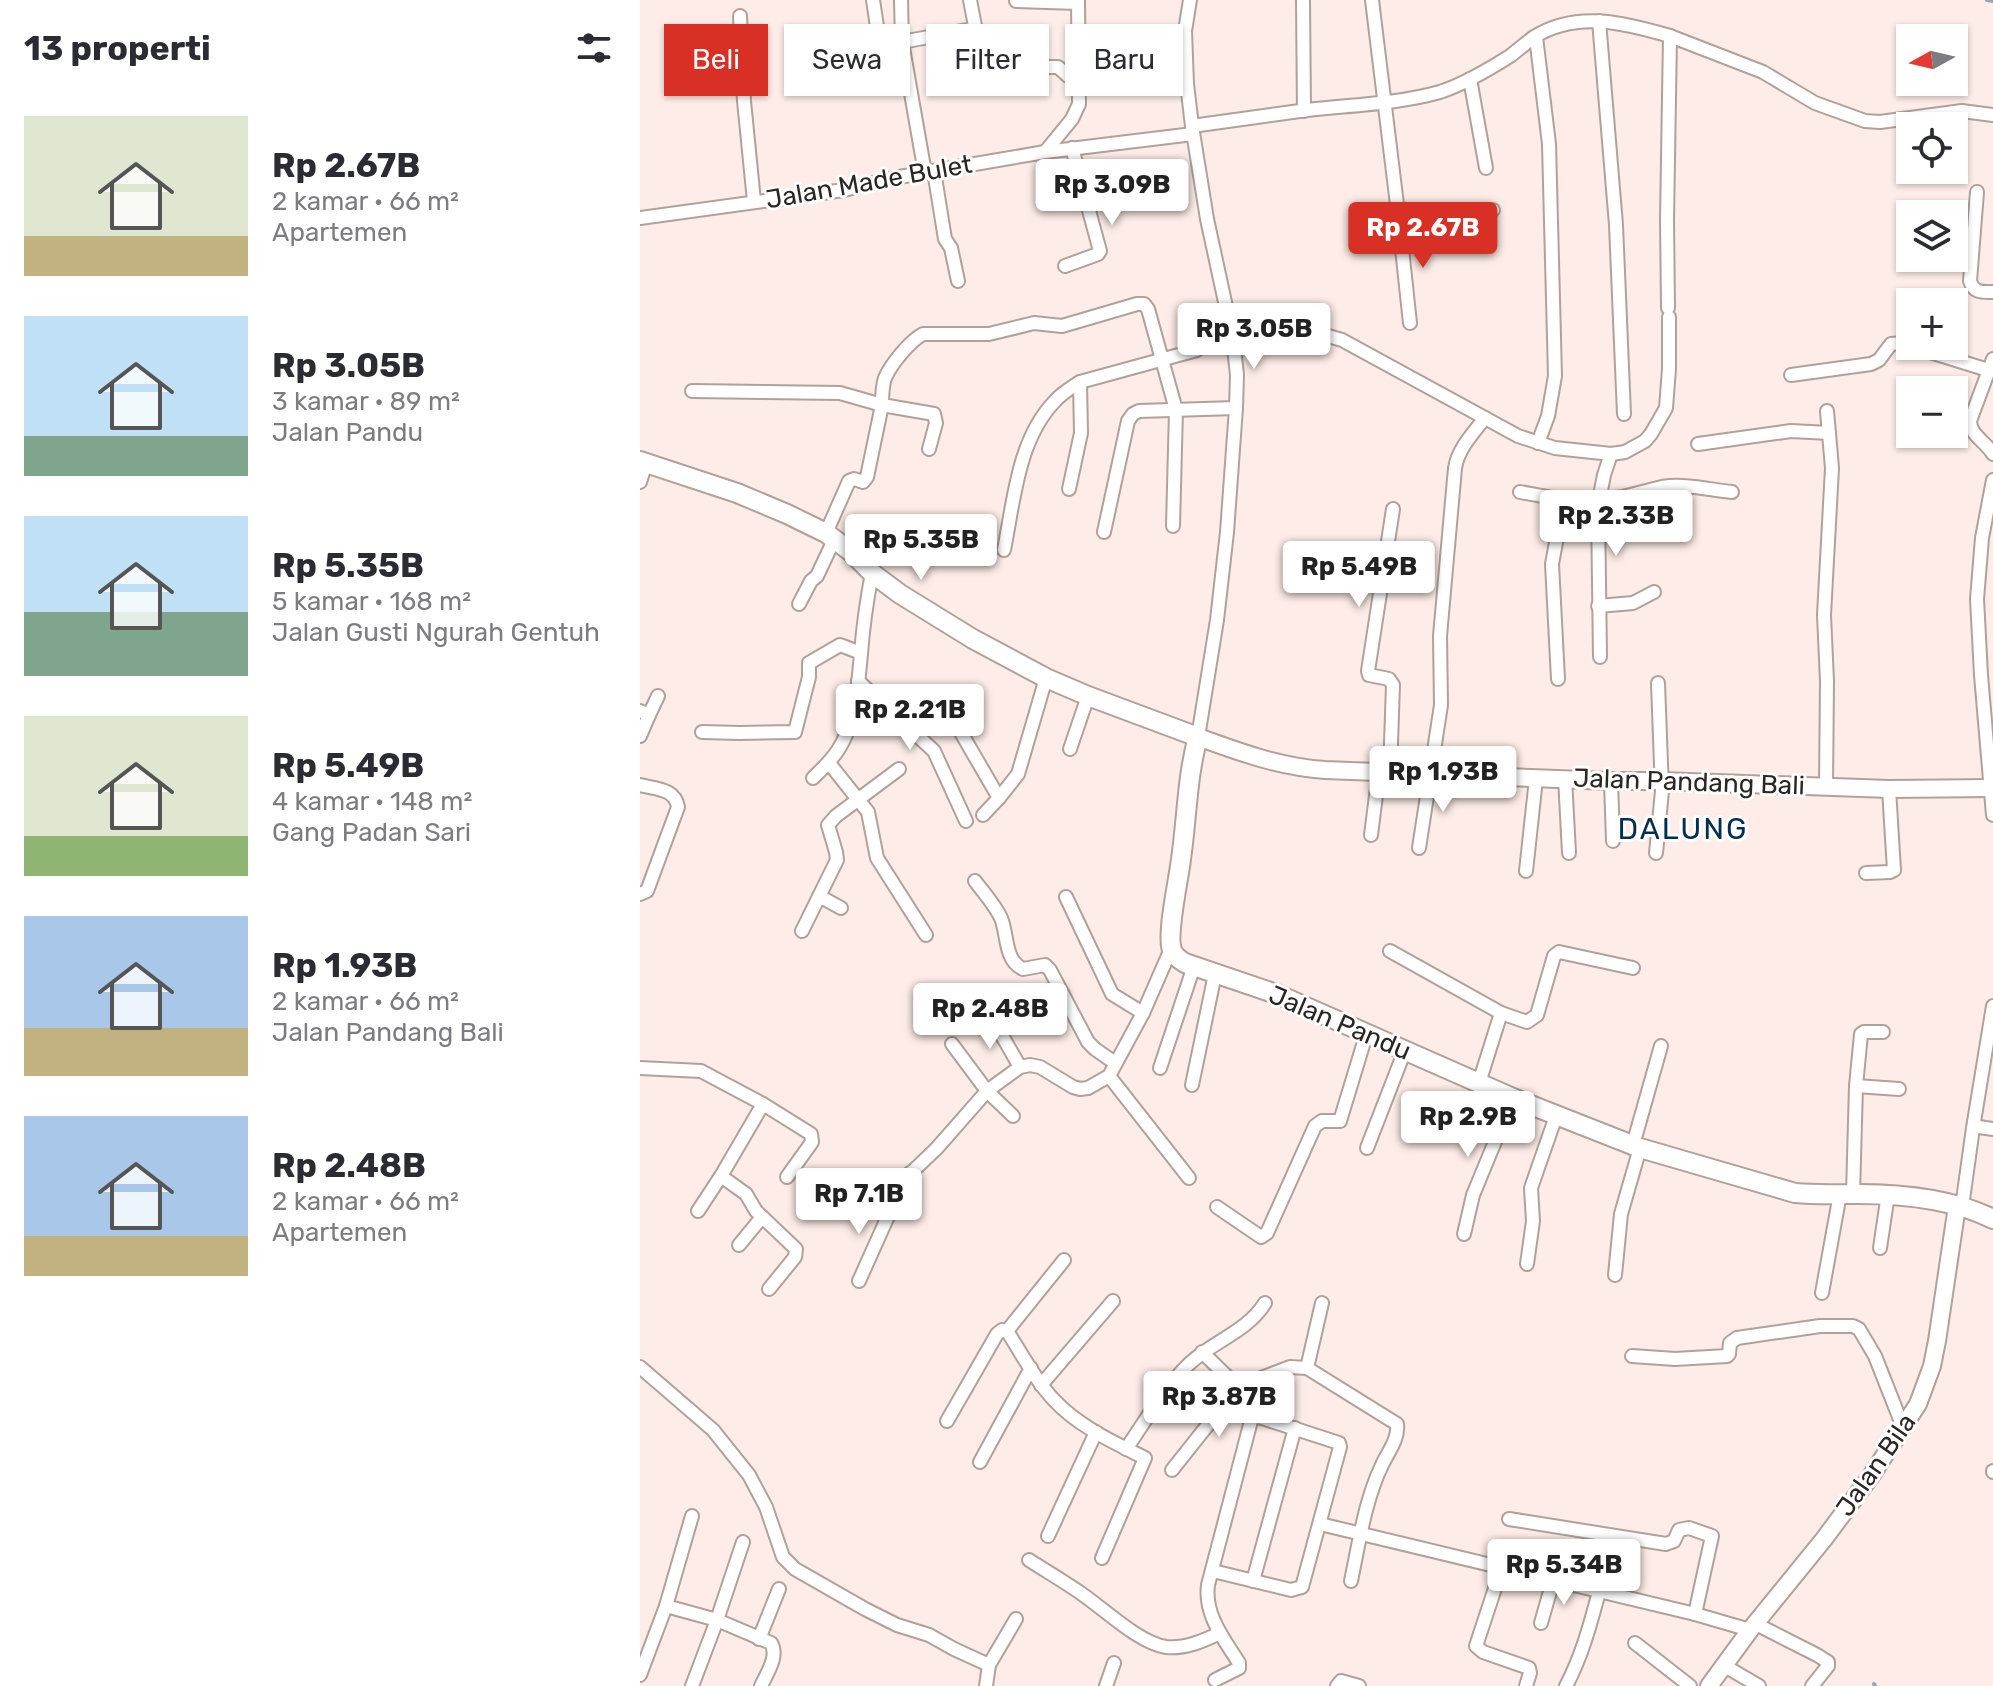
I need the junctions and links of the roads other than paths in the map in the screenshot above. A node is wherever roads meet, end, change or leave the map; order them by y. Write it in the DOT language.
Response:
graph roads {
  1 [pos="873,0"];
  2 [pos="901,0"];
  3 [pos="970,0"];
  4 [pos="1190,0"];
  5 [pos="1303,0"];
  6 [pos="1372,0"];
  7 [pos="1016,1"];
  8 [pos="1078,2"];
  9 [pos="740,16"];
  10 [pos="1599,21"];
  11 [pos="877,24"];
  12 [pos="902,24"];
  13 [pos="1079,24"];
  14 [pos="1670,36"];
  15 [pos="1536,37"];
  16 [pos="910,38"];
  17 [pos="910,77"];
  18 [pos="1470,79"];
  19 [pos="1080,96"];
  20 [pos="1385,102"];
  21 [pos="1304,111"];
  22 [pos="1993,115"];
  23 [pos="1193,130"];
  24 [pos="1072,148"];
  25 [pos="1045,152"];
  26 [pos="1486,168"];
  27 [pos="930,172"];
  28 [pos="1977,192"];
  29 [pos="1084,197"];
  30 [pos="754,201"];
  31 [pos="1049,202"];
  32 [pos="1493,210"];
  33 [pos="640,218"];
  34 [pos="1399,221"];
  35 [pos="1065,266"];
  36 [pos="958,281"];
  37 [pos="1993,292"];
  38 [pos="1410,323"];
  39 [pos="1233,339"];
  40 [pos="1896,344"];
  41 [pos="1197,350"];
  42 [pos="1164,359"];
  43 [pos="1968,359"];
  44 [pos="1990,364"];
  45 [pos="1791,375"];
  46 [pos="1080,382"];
  47 [pos="692,391"];
  48 [pos="882,405"];
  49 [pos="1236,408"];
  50 [pos="1176,410"];
  51 [pos="1827,411"];
  52 [pos="1624,414"];
  53 [pos="1485,418"];
  54 [pos="1829,433"];
  55 [pos="1538,443"];
  56 [pos="1698,444"];
  57 [pos="1992,448"];
  58 [pos="929,449"];
  59 [pos="1611,454"];
  60 [pos="643,462"];
  61 [pos="1993,480"];
  62 [pos="640,482"];
  63 [pos="1069,489"];
  64 [pos="1520,492"];
  65 [pos="1732,492"];
  66 [pos="1564,500"];
  67 [pos="1599,502"];
  68 [pos="1393,509"];
  69 [pos="1173,526"];
  70 [pos="1104,532"];
  71 [pos="830,537"];
  72 [pos="1004,550"];
  73 [pos="872,573"];
  74 [pos="1654,592"];
  75 [pos="799,604"];
  76 [pos="1598,606"];
  77 [pos="861,653"];
  78 [pos="1600,657"];
  79 [pos="1046,678"];
  80 [pos="1558,679"];
  81 [pos="858,681"];
  82 [pos="1658,683"];
  83 [pos="658,696"];
  84 [pos="1088,696"];
  85 [pos="645,713"];
  86 [pos="956,724"];
  87 [pos="702,732"];
  88 [pos="640,736"];
  89 [pos="1196,736"];
  90 [pos="1070,749"];
  91 [pos="829,763"];
  92 [pos="899,769"];
  93 [pos="1385,772"];
  94 [pos="1431,774"];
  95 [pos="813,778"];
  96 [pos="1565,778"];
  97 [pos="1536,779"];
  98 [pos="1611,781"];
  99 [pos="1661,781"];
  100 [pos="640,785"];
  101 [pos="1826,787"];
  102 [pos="1991,788"];
  103 [pos="1889,789"];
  104 [pos="999,798"];
  105 [pos="859,799"];
  106 [pos="983,815"];
  107 [pos="1993,815"];
  108 [pos="966,821"];
  109 [pos="1371,835"];
  110 [pos="1613,841"];
  111 [pos="1419,848"];
  112 [pos="1569,853"];
  113 [pos="1656,853"];
  114 [pos="1526,871"];
  115 [pos="1866,873"];
  116 [pos="975,881"];
  117 [pos="640,894"];
  118 [pos="819,896"];
  119 [pos="1066,897"];
  120 [pos="841,908"];
  121 [pos="802,931"];
  122 [pos="926,935"];
  123 [pos="1171,949"];
  124 [pos="1390,951"];
  125 [pos="1194,966"];
  126 [pos="1633,968"];
  127 [pos="1215,974"];
  128 [pos="1993,1006"];
  129 [pos="1143,1013"];
  130 [pos="1501,1013"];
  131 [pos="992,1018"];
  132 [pos="1367,1032"];
  133 [pos="1883,1032"];
  134 [pos="952,1044"];
  135 [pos="1661,1046"];
  136 [pos="1405,1050"];
  137 [pos="1115,1063"];
  138 [pos="1020,1067"];
  139 [pos="640,1068"];
  140 [pos="1160,1068"];
  141 [pos="1109,1076"];
  142 [pos="1479,1083"];
  143 [pos="1192,1085"];
  144 [pos="1856,1086"];
  145 [pos="1899,1089"];
  146 [pos="987,1091"];
  147 [pos="1513,1098"];
  148 [pos="760,1108"];
  149 [pos="1013,1116"];
  150 [pos="1556,1116"];
  151 [pos="1979,1127"];
  152 [pos="1993,1129"];
  153 [pos="1636,1146"];
  154 [pos="1367,1148"];
  155 [pos="721,1176"];
  156 [pos="787,1177"];
  157 [pos="1189,1178"];
  158 [pos="1846,1194"];
  159 [pos="1888,1194"];
  160 [pos="1217,1207"];
  161 [pos="1960,1207"];
  162 [pos="698,1211"];
  163 [pos="1992,1215"];
  164 [pos="762,1217"];
  165 [pos="1464,1234"];
  166 [pos="739,1245"];
  167 [pos="1880,1248"];
  168 [pos="1064,1260"];
  169 [pos="1527,1264"];
  170 [pos="1615,1275"];
  171 [pos="859,1281"];
  172 [pos="769,1289"];
  173 [pos="1822,1293"];
  174 [pos="1113,1301"];
  175 [pos="1265,1303"];
  176 [pos="1322,1303"];
  177 [pos="1007,1331"];
  178 [pos="1202,1352"];
  179 [pos="1632,1356"];
  180 [pos="640,1367"];
  181 [pos="1031,1368"];
  182 [pos="1307,1368"];
  183 [pos="1041,1385"];
  184 [pos="1238,1387"];
  185 [pos="947,1421"];
  186 [pos="1903,1427"];
  187 [pos="1295,1428"];
  188 [pos="1096,1432"];
  189 [pos="1126,1449"];
  190 [pos="980,1462"];
  191 [pos="1172,1470"];
  192 [pos="692,1516"];
  193 [pos="1509,1519"];
  194 [pos="1320,1524"];
  195 [pos="1361,1535"];
  196 [pos="1048,1536"];
  197 [pos="743,1542"];
  198 [pos="1102,1558"];
  199 [pos="1029,1560"];
  200 [pos="1502,1567"];
  201 [pos="1213,1571"];
  202 [pos="1253,1581"];
  203 [pos="1351,1581"];
  204 [pos="1553,1581"];
  205 [pos="779,1589"];
  206 [pos="1599,1592"];
  207 [pos="666,1606"];
  208 [pos="1695,1614"];
  209 [pos="1016,1619"];
  210 [pos="717,1620"];
  211 [pos="1541,1623"];
  212 [pos="1753,1627"];
  213 [pos="1220,1633"];
  214 [pos="759,1639"];
  215 [pos="1635,1643"];
  216 [pos="1114,1663"];
  217 [pos="989,1665"];
  218 [pos="1723,1665"];
  219 [pos="640,1675"];
  220 [pos="1215,1680"];
  221 [pos="1814,1685"];
  222 [pos="692,1686"];
  223 [pos="761,1686"];
  224 [pos="986,1686"];
  225 [pos="1106,1686"];
  226 [pos="1337,1686"];
  227 [pos="1359,1686"];
  228 [pos="1526,1686"];
  229 [pos="1566,1686"];
  230 [pos="1690,1686"];
  231 [pos="1709,1686"];
  232 [pos="1759,1686"];
  1 -- 11 [label="street"];
  2 -- 12 [label="street"];
  3 -- 16 [label="street"];
  4 -- 23 [label="street"];
  5 -- 21 [label="street"];
  6 -- 20 [label="street"];
  7 -- 8 [label="street"];
  8 -- 13 [label="street"];
  9 -- 30 [label="street"];
  10 -- 14 [label="street, Jalan Made Bulet"];
  10 -- 15 [label="street, Jalan Made Bulet"];
  10 -- 52 [label="street"];
  14 -- 22 [label="street, Jalan Made Bulet"];
  14 -- 59 [label="street"];
  15 -- 18 [label="street, Jalan Made Bulet"];
  15 -- 55 [label="street"];
  17 -- 27 [label="street"];
  18 -- 20 [label="street, Jalan Made Bulet"];
  18 -- 26 [label="street"];
  19 -- 25 [label="street"];
  20 -- 21 [label="street, Jalan Made Bulet"];
  20 -- 34 [label="street"];
  21 -- 23 [label="street, Jalan Made Bulet"];
  23 -- 24 [label="street, Jalan Made Bulet"];
  23 -- 39 [label="street"];
  24 -- 25 [label="street, Jalan Made Bulet"];
  24 -- 29 [label="street"];
  25 -- 27 [label="street, Jalan Made Bulet"];
  27 -- 30 [label="street, Jalan Made Bulet"];
  27 -- 36 [label="street"];
  28 -- 37 [label="street"];
  29 -- 31 [label="street"];
  29 -- 35 [label="street"];
  30 -- 33 [label="street, Jalan Made Bulet"];
  32 -- 34 [label="street"];
  34 -- 38 [label="street"];
  39 -- 49 [label="street"];
  39 -- 53 [label="street"];
  40 -- 45 [label="street"];
  41 -- 42 [label="street"];
  42 -- 46 [label="street"];
  42 -- 48 [label="street"];
  42 -- 50 [label="street"];
  43 -- 44 [label="street"];
  44 -- 57 [label="street"];
  46 -- 63 [label="street"];
  46 -- 72 [label="street"];
  47 -- 48 [label="street"];
  48 -- 58 [label="street"];
  48 -- 71 [label="street"];
  49 -- 50 [label="street"];
  49 -- 89 [label="street"];
  50 -- 69 [label="street"];
  50 -- 70 [label="street"];
  51 -- 54 [label="street"];
  53 -- 55 [label="street"];
  53 -- 94 [label="street"];
  54 -- 56 [label="street"];
  54 -- 101 [label="street"];
  55 -- 59 [label="street"];
  59 -- 67 [label="street"];
  60 -- 62 [label="street"];
  60 -- 71 [label="main road"];
  61 -- 102 [label="street"];
  64 -- 66 [label="street"];
  65 -- 67 [label="street"];
  66 -- 67 [label="street"];
  66 -- 80 [label="street"];
  67 -- 76 [label="street"];
  68 -- 93 [label="street"];
  71 -- 73 [label="main road"];
  71 -- 75 [label="street"];
  73 -- 77 [label="street"];
  73 -- 79 [label="main road"];
  74 -- 76 [label="street"];
  76 -- 78 [label="street"];
  77 -- 81 [label="street"];
  77 -- 87 [label="street"];
  79 -- 84 [label="main road"];
  79 -- 104 [label="street"];
  81 -- 91 [label="street"];
  81 -- 108 [label="street"];
  82 -- 99 [label="street"];
  83 -- 85 [label="street"];
  84 -- 89 [label="main road"];
  84 -- 90 [label="street"];
  85 -- 88 [label="street"];
  86 -- 104 [label="street"];
  89 -- 93 [label="street, Jalan Pandang Bali"];
  89 -- 123 [label="main road"];
  91 -- 95 [label="street"];
  91 -- 105 [label="street"];
  92 -- 105 [label="street"];
  93 -- 94 [label="street, Jalan Pandang Bali"];
  93 -- 109 [label="street"];
  94 -- 97 [label="street, Jalan Pandang Bali"];
  94 -- 111 [label="street"];
  96 -- 97 [label="street, Jalan Pandang Bali"];
  96 -- 98 [label="street, Jalan Pandang Bali"];
  96 -- 112 [label="street"];
  97 -- 114 [label="street"];
  98 -- 99 [label="street, Jalan Pandang Bali"];
  98 -- 110 [label="street"];
  99 -- 101 [label="street, Jalan Pandang Bali"];
  99 -- 113 [label="street"];
  100 -- 117 [label="street"];
  101 -- 103 [label="street, Jalan Pandang Bali"];
  102 -- 103 [label="street, Jalan Pandang Bali"];
  102 -- 107 [label="street"];
  103 -- 115 [label="street"];
  104 -- 106 [label="street"];
  105 -- 118 [label="street"];
  105 -- 122 [label="street"];
  116 -- 137 [label="street"];
  118 -- 120 [label="street"];
  118 -- 121 [label="street"];
  119 -- 129 [label="street"];
  123 -- 125 [label="main road, Jalan Pandu"];
  123 -- 129 [label="street"];
  124 -- 130 [label="street"];
  125 -- 127 [label="main road, Jalan Pandu"];
  125 -- 140 [label="street"];
  126 -- 130 [label="street"];
  127 -- 132 [label="main road, Jalan Pandu"];
  127 -- 143 [label="street"];
  128 -- 161 [label="street"];
  129 -- 137 [label="street"];
  130 -- 142 [label="street"];
  131 -- 138 [label="street"];
  132 -- 136 [label="main road, Jalan Pandu"];
  132 -- 160 [label="street"];
  133 -- 144 [label="street"];
  134 -- 146 [label="street"];
  135 -- 153 [label="street"];
  136 -- 142 [label="main road, Jalan Pandu"];
  136 -- 154 [label="street"];
  137 -- 141 [label="street"];
  138 -- 141 [label="street"];
  138 -- 146 [label="street"];
  139 -- 148 [label="street"];
  141 -- 157 [label="street"];
  142 -- 147 [label="main road, Jalan Pandu"];
  144 -- 145 [label="street"];
  144 -- 158 [label="street"];
  146 -- 149 [label="street"];
  146 -- 171 [label="street"];
  147 -- 150 [label="main road, Jalan Pandu"];
  147 -- 165 [label="street"];
  148 -- 155 [label="street"];
  148 -- 156 [label="street"];
  150 -- 153 [label="main road, Jalan Pandu"];
  150 -- 169 [label="street"];
  151 -- 152 [label="street"];
  153 -- 158 [label="main road, Jalan Pandu"];
  153 -- 170 [label="street"];
  155 -- 162 [label="street"];
  155 -- 164 [label="street"];
  158 -- 159 [label="main road, Jalan Pandu"];
  158 -- 173 [label="street"];
  159 -- 161 [label="main road, Jalan Pandu"];
  159 -- 167 [label="street"];
  161 -- 163 [label="main road, Jalan Pandu"];
  161 -- 186 [label="street, Jalan Bila"];
  164 -- 166 [label="street"];
  164 -- 172 [label="street"];
  168 -- 177 [label="street"];
  174 -- 183 [label="street"];
  175 -- 178 [label="street"];
  176 -- 182 [label="street"];
  177 -- 181 [label="street"];
  177 -- 185 [label="street"];
  178 -- 184 [label="street"];
  178 -- 189 [label="street"];
  179 -- 186 [label="street"];
  180 -- 217 [label="street"];
  181 -- 183 [label="street"];
  181 -- 190 [label="street"];
  182 -- 184 [label="street"];
  182 -- 195 [label="street"];
  183 -- 188 [label="street"];
  184 -- 191 [label="street"];
  186 -- 212 [label="street, Jalan Bila"];
  187 -- 194 [label="street"];
  187 -- 201 [label="street"];
  187 -- 202 [label="street"];
  188 -- 189 [label="street"];
  188 -- 196 [label="street"];
  189 -- 198 [label="street"];
  192 -- 207 [label="street"];
  193 -- 208 [label="street"];
  194 -- 195 [label="street"];
  194 -- 202 [label="street"];
  195 -- 200 [label="street"];
  195 -- 203 [label="street"];
  197 -- 210 [label="street"];
  199 -- 213 [label="street"];
  200 -- 204 [label="street"];
  200 -- 228 [label="street"];
  201 -- 202 [label="street"];
  201 -- 213 [label="street"];
  204 -- 206 [label="street"];
  204 -- 211 [label="street"];
  205 -- 214 [label="street"];
  206 -- 208 [label="street"];
  206 -- 229 [label="street"];
  207 -- 210 [label="street"];
  207 -- 219 [label="street"];
  208 -- 212 [label="street"];
  209 -- 217 [label="street"];
  210 -- 214 [label="street"];
  210 -- 222 [label="street"];
  212 -- 218 [label="street, Jalan Bila"];
  212 -- 221 [label="street"];
  213 -- 220 [label="street"];
  214 -- 223 [label="street"];
  215 -- 230 [label="street"];
  216 -- 225 [label="street"];
  217 -- 224 [label="street"];
  218 -- 231 [label="street, Jalan Bila"];
  218 -- 232 [label="street"];
  226 -- 227 [label="street"];
}
